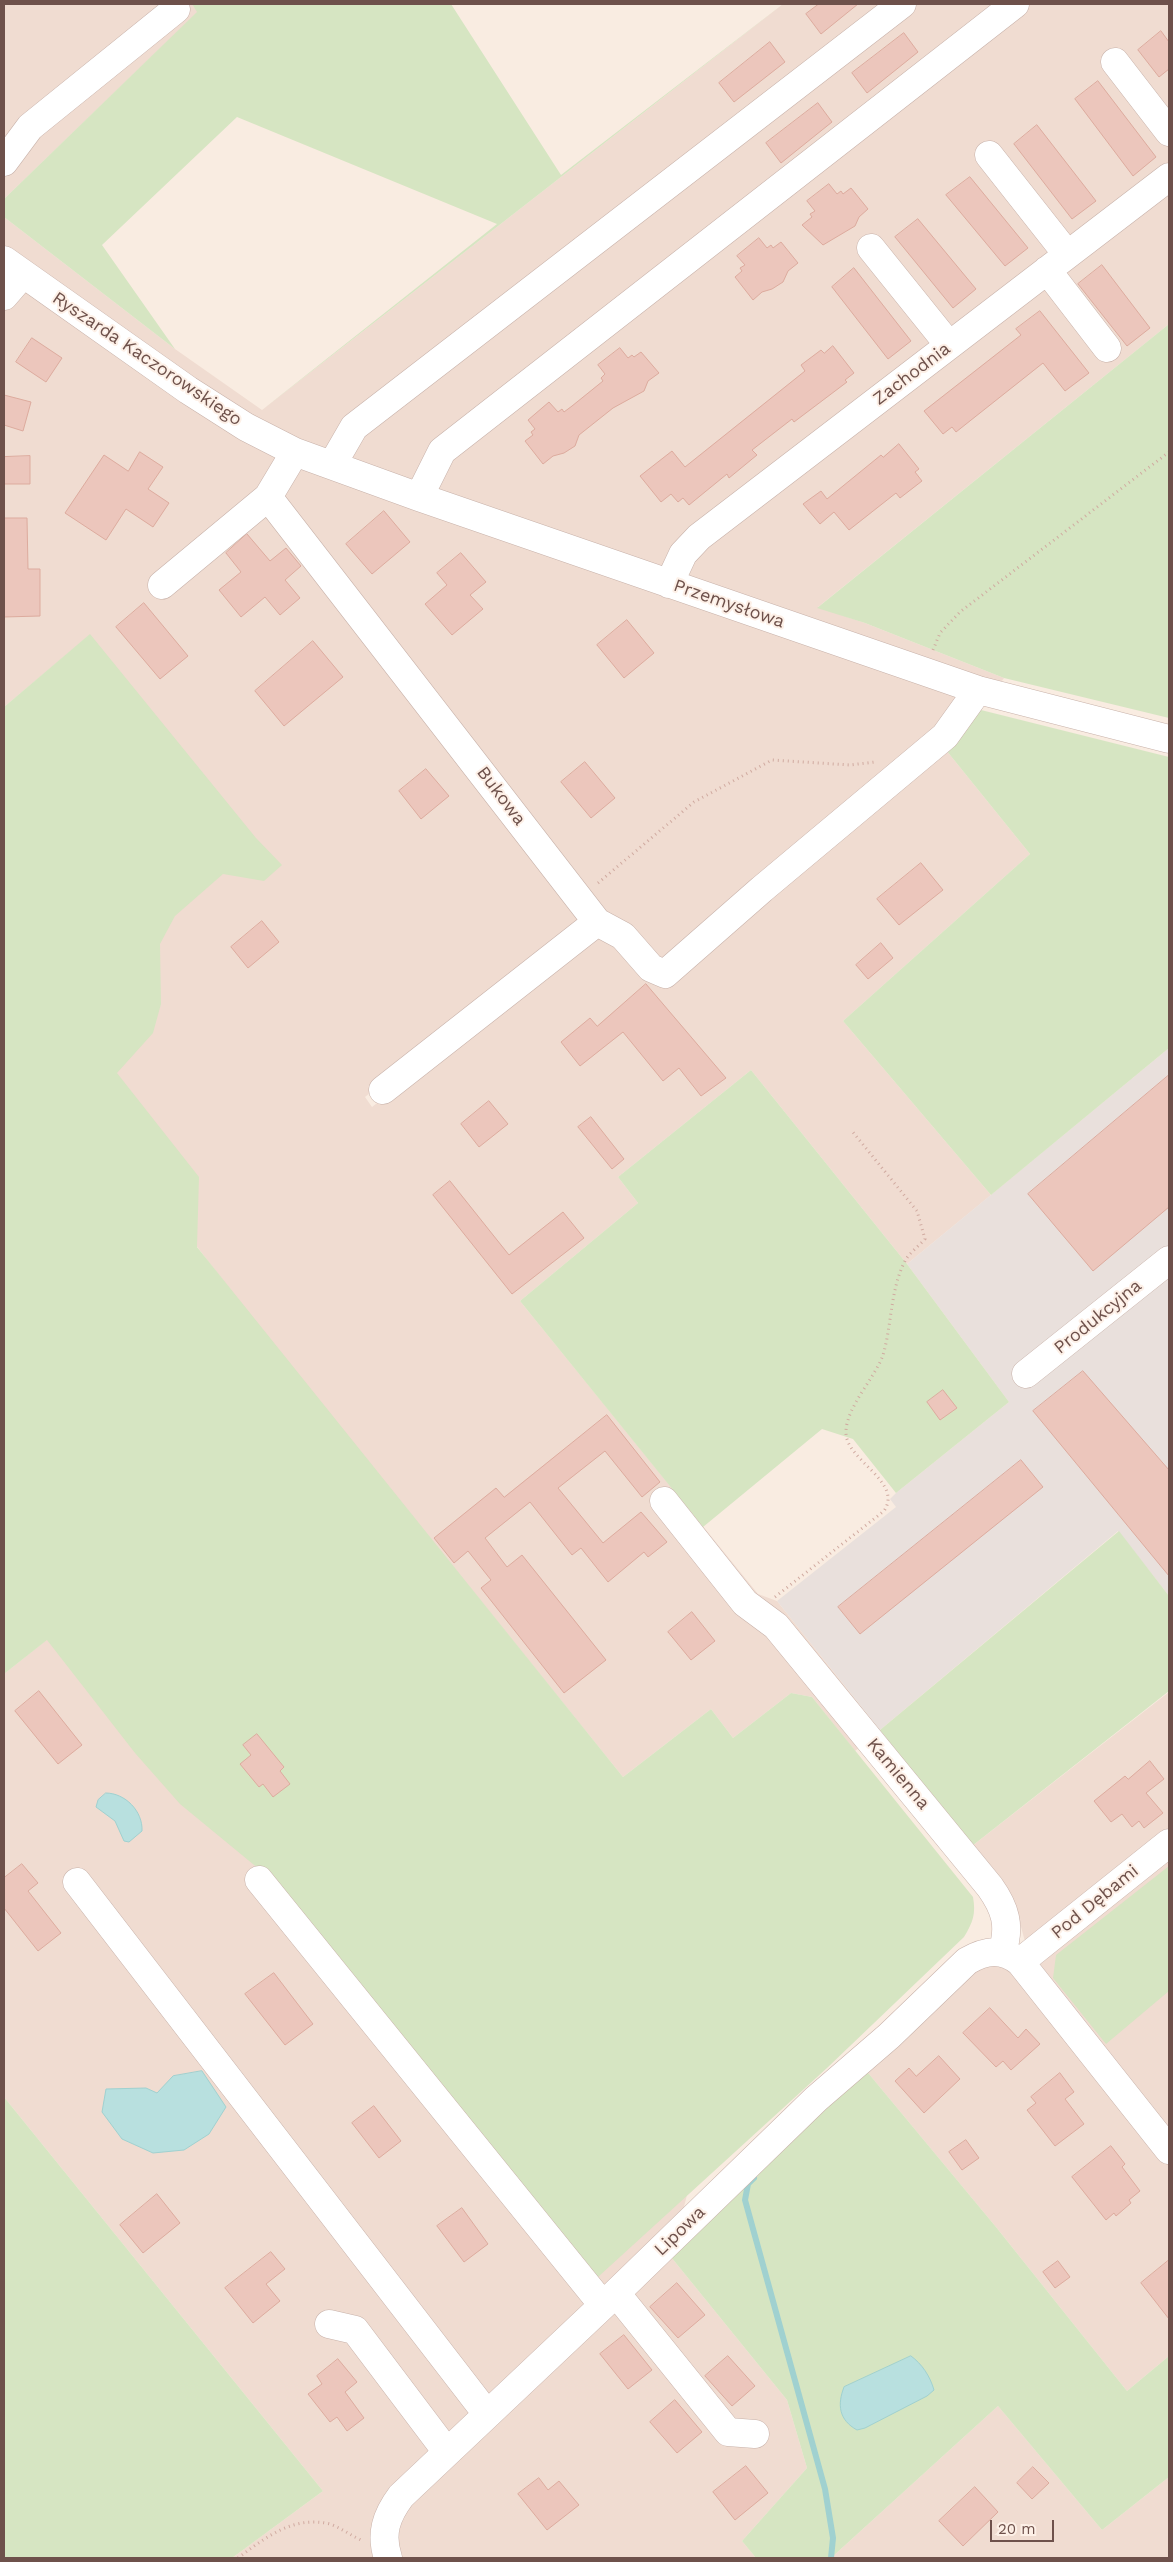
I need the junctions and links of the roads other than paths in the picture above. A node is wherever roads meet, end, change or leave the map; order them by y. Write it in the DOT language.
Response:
graph roads {
  1 [pos="902,4"];
  2 [pos="1015,4"];
  3 [pos="176,10"];
  4 [pos="1115,62"];
  5 [pos="1169,132"];
  6 [pos="989,155"];
  7 [pos="4,162"];
  8 [pos="1169,177"];
  9 [pos="871,248"];
  10 [pos="1057,262"];
  11 [pos="13,267"];
  12 [pos="4,296"];
  13 [pos="949,345"];
  14 [pos="1108,348"];
  15 [pos="295,452"];
  16 [pos="332,465"];
  17 [pos="268,497"];
  18 [pos="419,497"];
  19 [pos="669,584"];
  20 [pos="162,585"];
  21 [pos="978,690"];
  22 [pos="1169,739"];
  23 [pos="597,922"];
  24 [pos="383,1090"];
  25 [pos="1169,1260"];
  26 [pos="1026,1374"];
  27 [pos="664,1501"];
  28 [pos="1169,1843"];
  29 [pos="259,1880"];
  30 [pos="77,1882"];
  31 [pos="1011,1957"];
  32 [pos="1166,2140"];
  33 [pos="609,2299"];
  34 [pos="329,2324"];
  35 [pos="487,2414"];
  36 [pos="755,2434"];
  37 [pos="447,2452"];
  38 [pos="386,2554"];
  1 -- 16 [label="street"];
  2 -- 18 [label="street"];
  3 -- 7 [label="street"];
  4 -- 5 [label="street"];
  6 -- 10 [label="street"];
  8 -- 10 [label="street, Zachodnia"];
  9 -- 13 [label="street"];
  10 -- 13 [label="street, Zachodnia"];
  10 -- 14 [label="street"];
  11 -- 12 [label="street"];
  11 -- 15 [label="street, Ryszarda Kaczorowskiego"];
  13 -- 19 [label="street, Zachodnia"];
  15 -- 16 [label="street, Przemysłowa"];
  15 -- 17 [label="street"];
  16 -- 18 [label="street, Przemysłowa"];
  17 -- 20 [label="street"];
  17 -- 23 [label="street, Bukowa"];
  18 -- 19 [label="street, Przemysłowa"];
  19 -- 21 [label="street, Przemysłowa"];
  21 -- 22 [label="street, Przemysłowa"];
  21 -- 23 [label="street"];
  23 -- 24 [label="street"];
  25 -- 26 [label="street, Produkcyjna"];
  27 -- 31 [label="street, Kamienna"];
  28 -- 31 [label="street, Pod Dębami"];
  29 -- 33 [label="street"];
  30 -- 35 [label="street"];
  31 -- 32 [label="street"];
  31 -- 33 [label="street, Lipowa"];
  33 -- 35 [label="street, Lipowa"];
  33 -- 36 [label="street"];
  34 -- 37 [label="street"];
  35 -- 37 [label="street, Lipowa"];
  37 -- 38 [label="street, Lipowa"];
}
